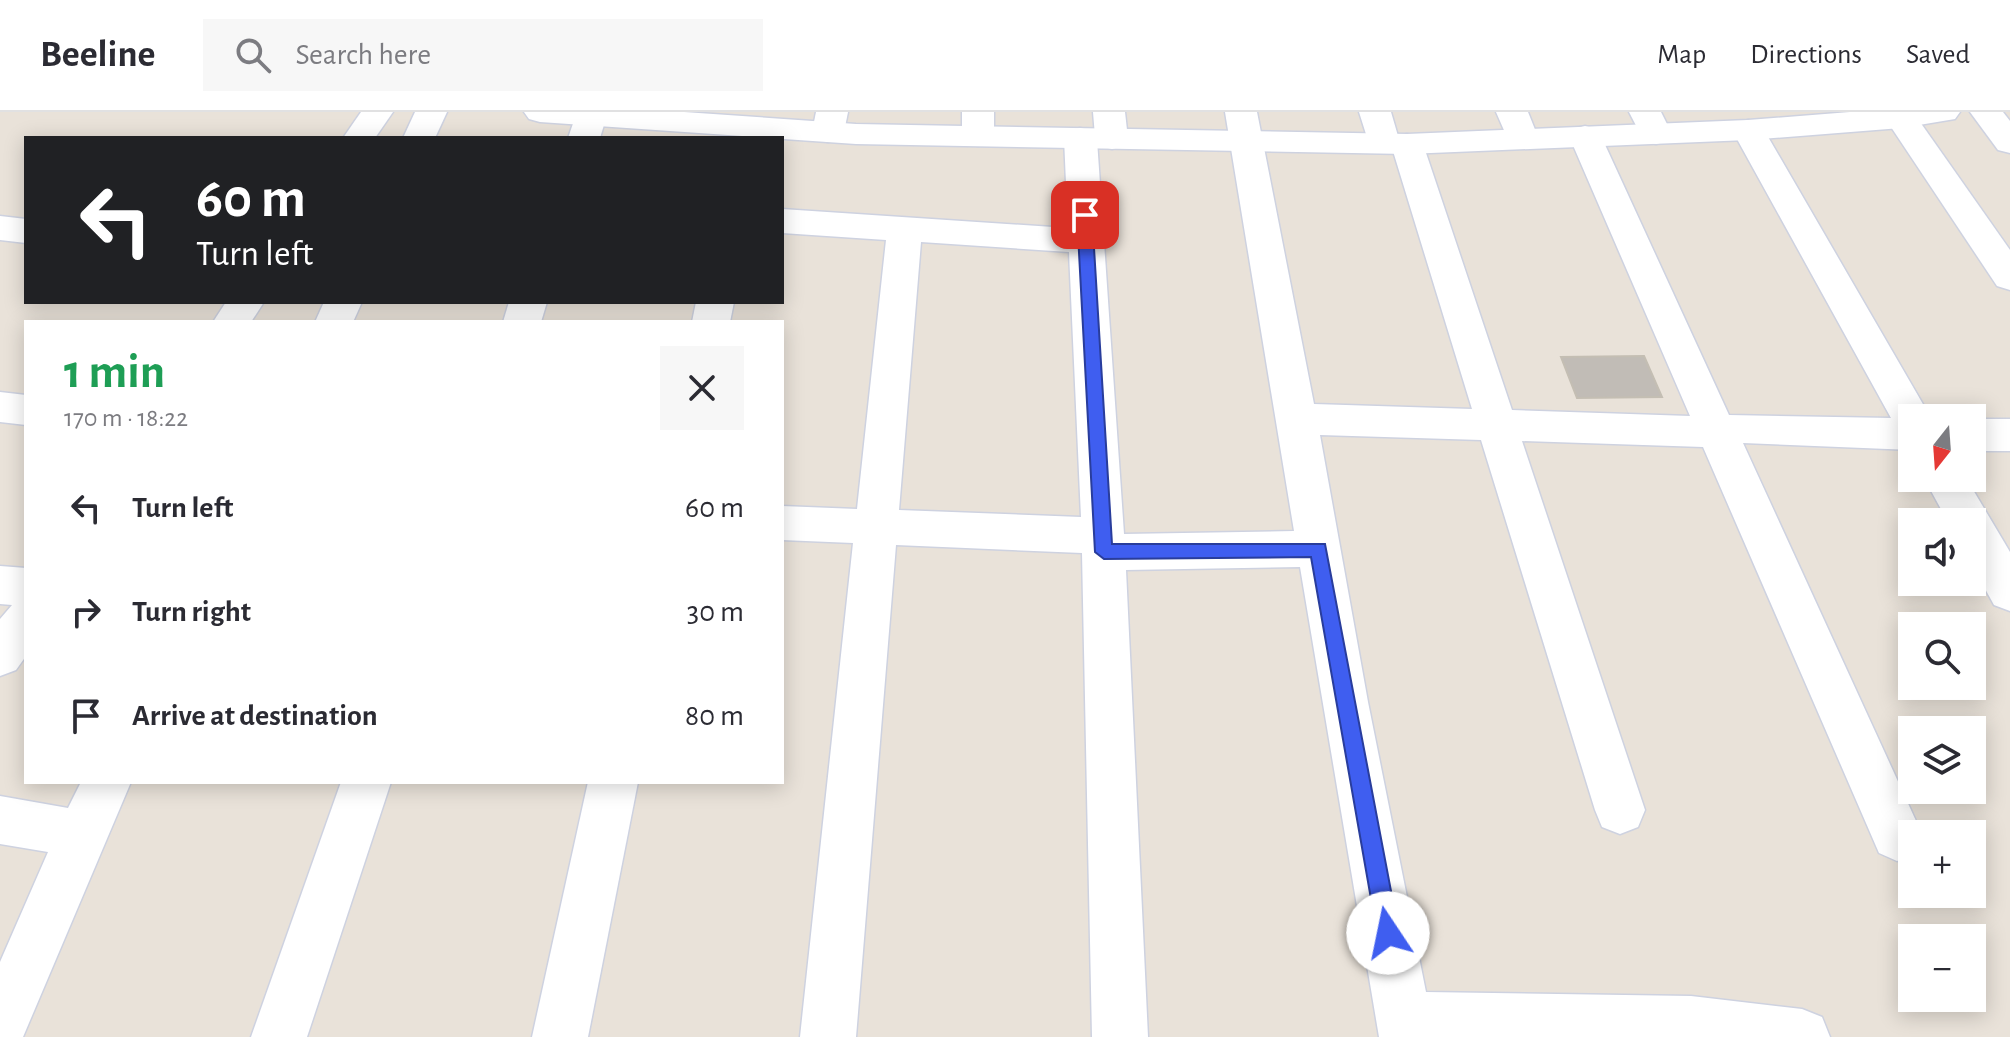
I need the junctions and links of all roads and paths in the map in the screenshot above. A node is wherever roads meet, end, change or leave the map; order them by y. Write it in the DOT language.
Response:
graph roads {
  1 [pos="377,112"];
  2 [pos="431,112"];
  3 [pos="540,112"];
  4 [pos="555,112"];
  5 [pos="1375,112"];
  6 [pos="1944,112"];
  7 [pos="1986,112"];
  8 [pos="687,117"];
  9 [pos="1901,118"];
  10 [pos="830,122"];
  11 [pos="1650,123"];
  12 [pos="1768,123"];
  13 [pos="978,124"];
  14 [pos="1517,125"];
  15 [pos="588,127"];
  16 [pos="1244,127"];
  17 [pos="1100,130"];
  18 [pos="751,132"];
  19 [pos="360,136"];
  20 [pos="420,136"];
  21 [pos="1585,136"];
  22 [pos="2010,143"];
  23 [pos="1395,144"];
  24 [pos="784,221"];
  25 [pos="0,228"];
  26 [pos="905,229"];
  27 [pos="24,231"];
  28 [pos="1086,241"];
  29 [pos="2010,277"];
  30 [pos="1905,404"];
  31 [pos="0,407"];
  32 [pos="24,410"];
  33 [pos="1297,419"];
  34 [pos="1497,426"];
  35 [pos="1717,432"];
  36 [pos="1898,434"];
  37 [pos="1986,435"];
  38 [pos="2010,435"];
  39 [pos="784,523"];
  40 [pos="877,527"];
  41 [pos="1104,544"];
  42 [pos="1319,549"];
  43 [pos="1986,550"];
  44 [pos="0,585"];
  45 [pos="24,587"];
  46 [pos="2010,592"];
  47 [pos="24,622"];
  48 [pos="0,656"];
  49 [pos="0,675"];
  50 [pos="24,678"];
  51 [pos="105,784"];
  52 [pos="365,784"];
  53 [pos="613,784"];
  54 [pos="1620,810"];
  55 [pos="0,820"];
  56 [pos="81,835"];
  57 [pos="1897,836"];
  58 [pos="0,1026"];
  59 [pos="1406,1028"];
  60 [pos="279,1037"];
  61 [pos="560,1037"];
  62 [pos="828,1037"];
  63 [pos="1120,1037"];
  64 [pos="1802,1037"];
  1 -- 19 [label="street"];
  2 -- 20 [label="street"];
  3 -- 4 [label="street"];
  4 -- 15 [label="street"];
  5 -- 23 [label="street"];
  6 -- 9 [label="street"];
  7 -- 22 [label="street"];
  8 -- 15 [label="street"];
  8 -- 18 [label="street"];
  9 -- 12 [label="street"];
  9 -- 29 [label="street"];
  10 -- 13 [label="street"];
  10 -- 18 [label="street"];
  11 -- 12 [label="street"];
  11 -- 21 [label="street"];
  12 -- 30 [label="street"];
  13 -- 17 [label="street"];
  14 -- 21 [label="street"];
  14 -- 23 [label="street"];
  16 -- 17 [label="street"];
  16 -- 23 [label="street"];
  16 -- 33 [label="street"];
  17 -- 28 [label="street"];
  21 -- 35 [label="street"];
  23 -- 34 [label="street"];
  24 -- 26 [label="street"];
  25 -- 27 [label="street"];
  26 -- 28 [label="street"];
  26 -- 40 [label="street"];
  28 -- 41 [label="street"];
  31 -- 32 [label="street"];
  33 -- 34 [label="street"];
  33 -- 42 [label="street"];
  34 -- 35 [label="street"];
  34 -- 54 [label="street"];
  35 -- 36 [label="street"];
  35 -- 57 [label="street"];
  37 -- 38 [label="street"];
  39 -- 40 [label="street"];
  40 -- 41 [label="street"];
  40 -- 62 [label="street"];
  41 -- 42 [label="street"];
  41 -- 63 [label="street"];
  42 -- 59 [label="street"];
  43 -- 46 [label="street"];
  44 -- 45 [label="street"];
  47 -- 48 [label="street"];
  49 -- 50 [label="street"];
  51 -- 56 [label="street"];
  52 -- 60 [label="street"];
  53 -- 61 [label="street"];
  55 -- 56 [label="street"];
  56 -- 58 [label="street"];
  59 -- 64 [label="street"];
}
